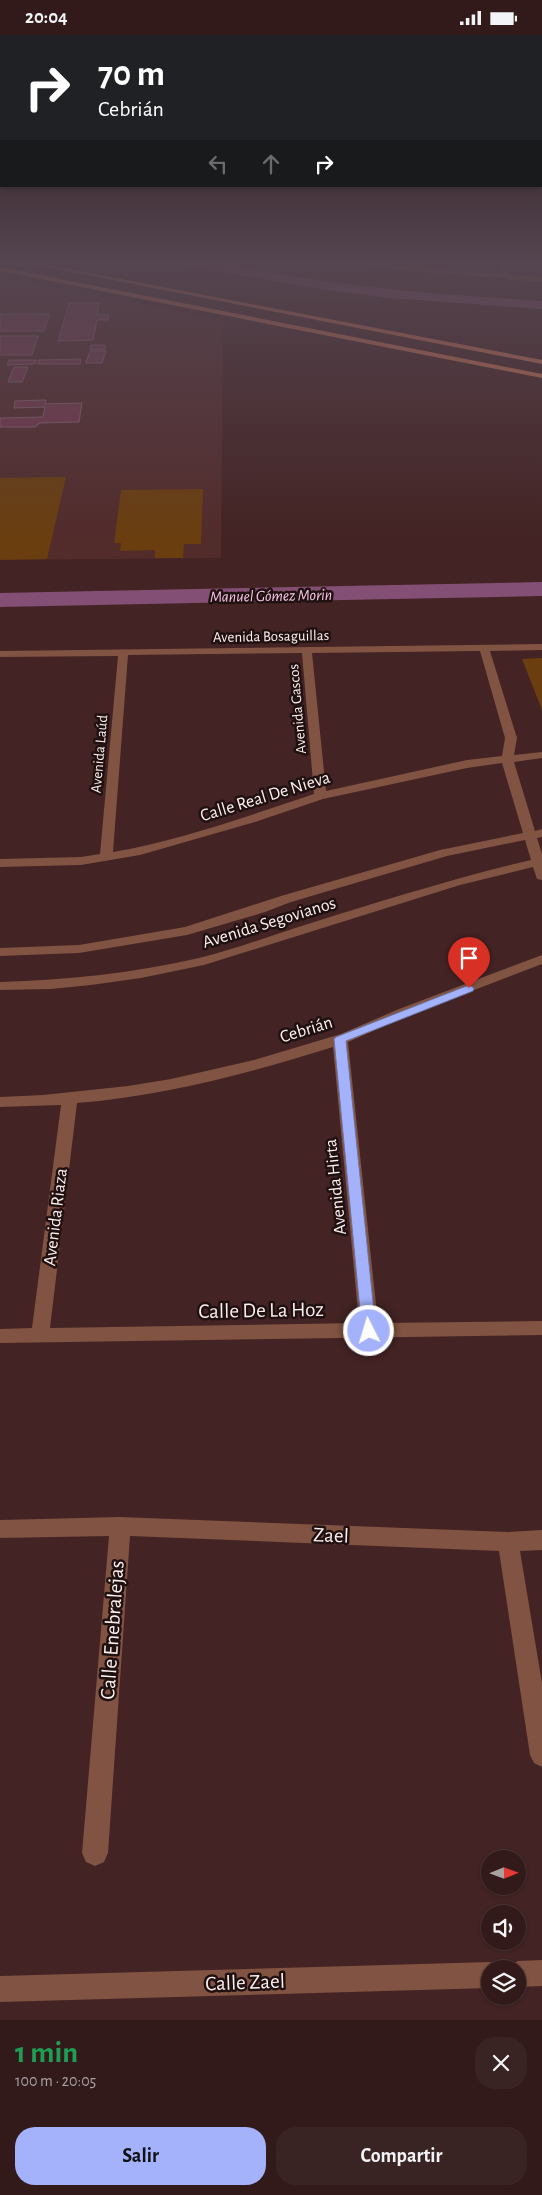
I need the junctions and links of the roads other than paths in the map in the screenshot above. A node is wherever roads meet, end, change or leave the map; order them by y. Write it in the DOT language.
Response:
graph roads {
  1 [pos="429,354"];
  2 [pos="499,354"];
  3 [pos="542,362"];
  4 [pos="542,376"];
  5 [pos="542,647"];
  6 [pos="484,648"];
  7 [pos="307,650"];
  8 [pos="122,653"];
  9 [pos="0,654"];
  10 [pos="511,738"];
  11 [pos="541,757"];
  12 [pos="507,759"];
  13 [pos="320,796"];
  14 [pos="535,834"];
  15 [pos="106,857"];
  16 [pos="540,861"];
  17 [pos="0,863"];
  18 [pos="542,876"];
  19 [pos="0,952"];
  20 [pos="542,959"];
  21 [pos="0,986"];
  22 [pos="340,1039"];
  23 [pos="70,1099"];
  24 [pos="0,1102"];
  25 [pos="542,1329"];
  26 [pos="369,1331"];
  27 [pos="40,1335"];
  28 [pos="0,1336"];
  29 [pos="120,1526"];
  30 [pos="0,1529"];
  31 [pos="542,1540"];
  32 [pos="508,1542"];
  33 [pos="542,1755"];
  34 [pos="94,1853"];
  35 [pos="542,1973"];
  36 [pos="526,1974"];
  37 [pos="481,1975"];
  38 [pos="0,1989"];
  1 -- 4 [label="main road"];
  2 -- 3 [label="main road"];
  5 -- 6 [label="street, Avenida Bosaguillas"];
  6 -- 7 [label="street, Avenida Bosaguillas"];
  6 -- 10 [label="street"];
  7 -- 8 [label="street, Avenida Bosaguillas"];
  7 -- 13 [label="street, Avenida Gascos"];
  8 -- 9 [label="street, Avenida Bosaguillas"];
  8 -- 15 [label="street, Avenida Laúd"];
  10 -- 11 [label="street"];
  10 -- 12 [label="street"];
  11 -- 12 [label="street, Calle Real De Nieva"];
  12 -- 13 [label="street, Calle Real De Nieva"];
  12 -- 14 [label="street"];
  13 -- 15 [label="street, Calle Real De Nieva"];
  14 -- 16 [label="street"];
  14 -- 19 [label="street, Avenida Segovianos"];
  15 -- 17 [label="street, Calle Real De Nieva"];
  16 -- 18 [label="street"];
  16 -- 21 [label="street, Avenida Segovianos"];
  20 -- 22 [label="street, Cebrián"];
  22 -- 23 [label="street, Cebrián"];
  22 -- 26 [label="street, Avenida Hirta"];
  23 -- 24 [label="street, Cebrián"];
  23 -- 27 [label="street, Avenida Riaza"];
  25 -- 26 [label="street, Calle De La Hoz"];
  26 -- 27 [label="street, Calle De La Hoz"];
  27 -- 28 [label="street, Calle De La Hoz"];
  29 -- 30 [label="street"];
  29 -- 32 [label="street, Zael"];
  29 -- 34 [label="street, Calle Enebralejas"];
  31 -- 32 [label="street, Zael"];
  32 -- 33 [label="street"];
  35 -- 36 [label="street"];
  37 -- 38 [label="street, Calle Zael"];
}
